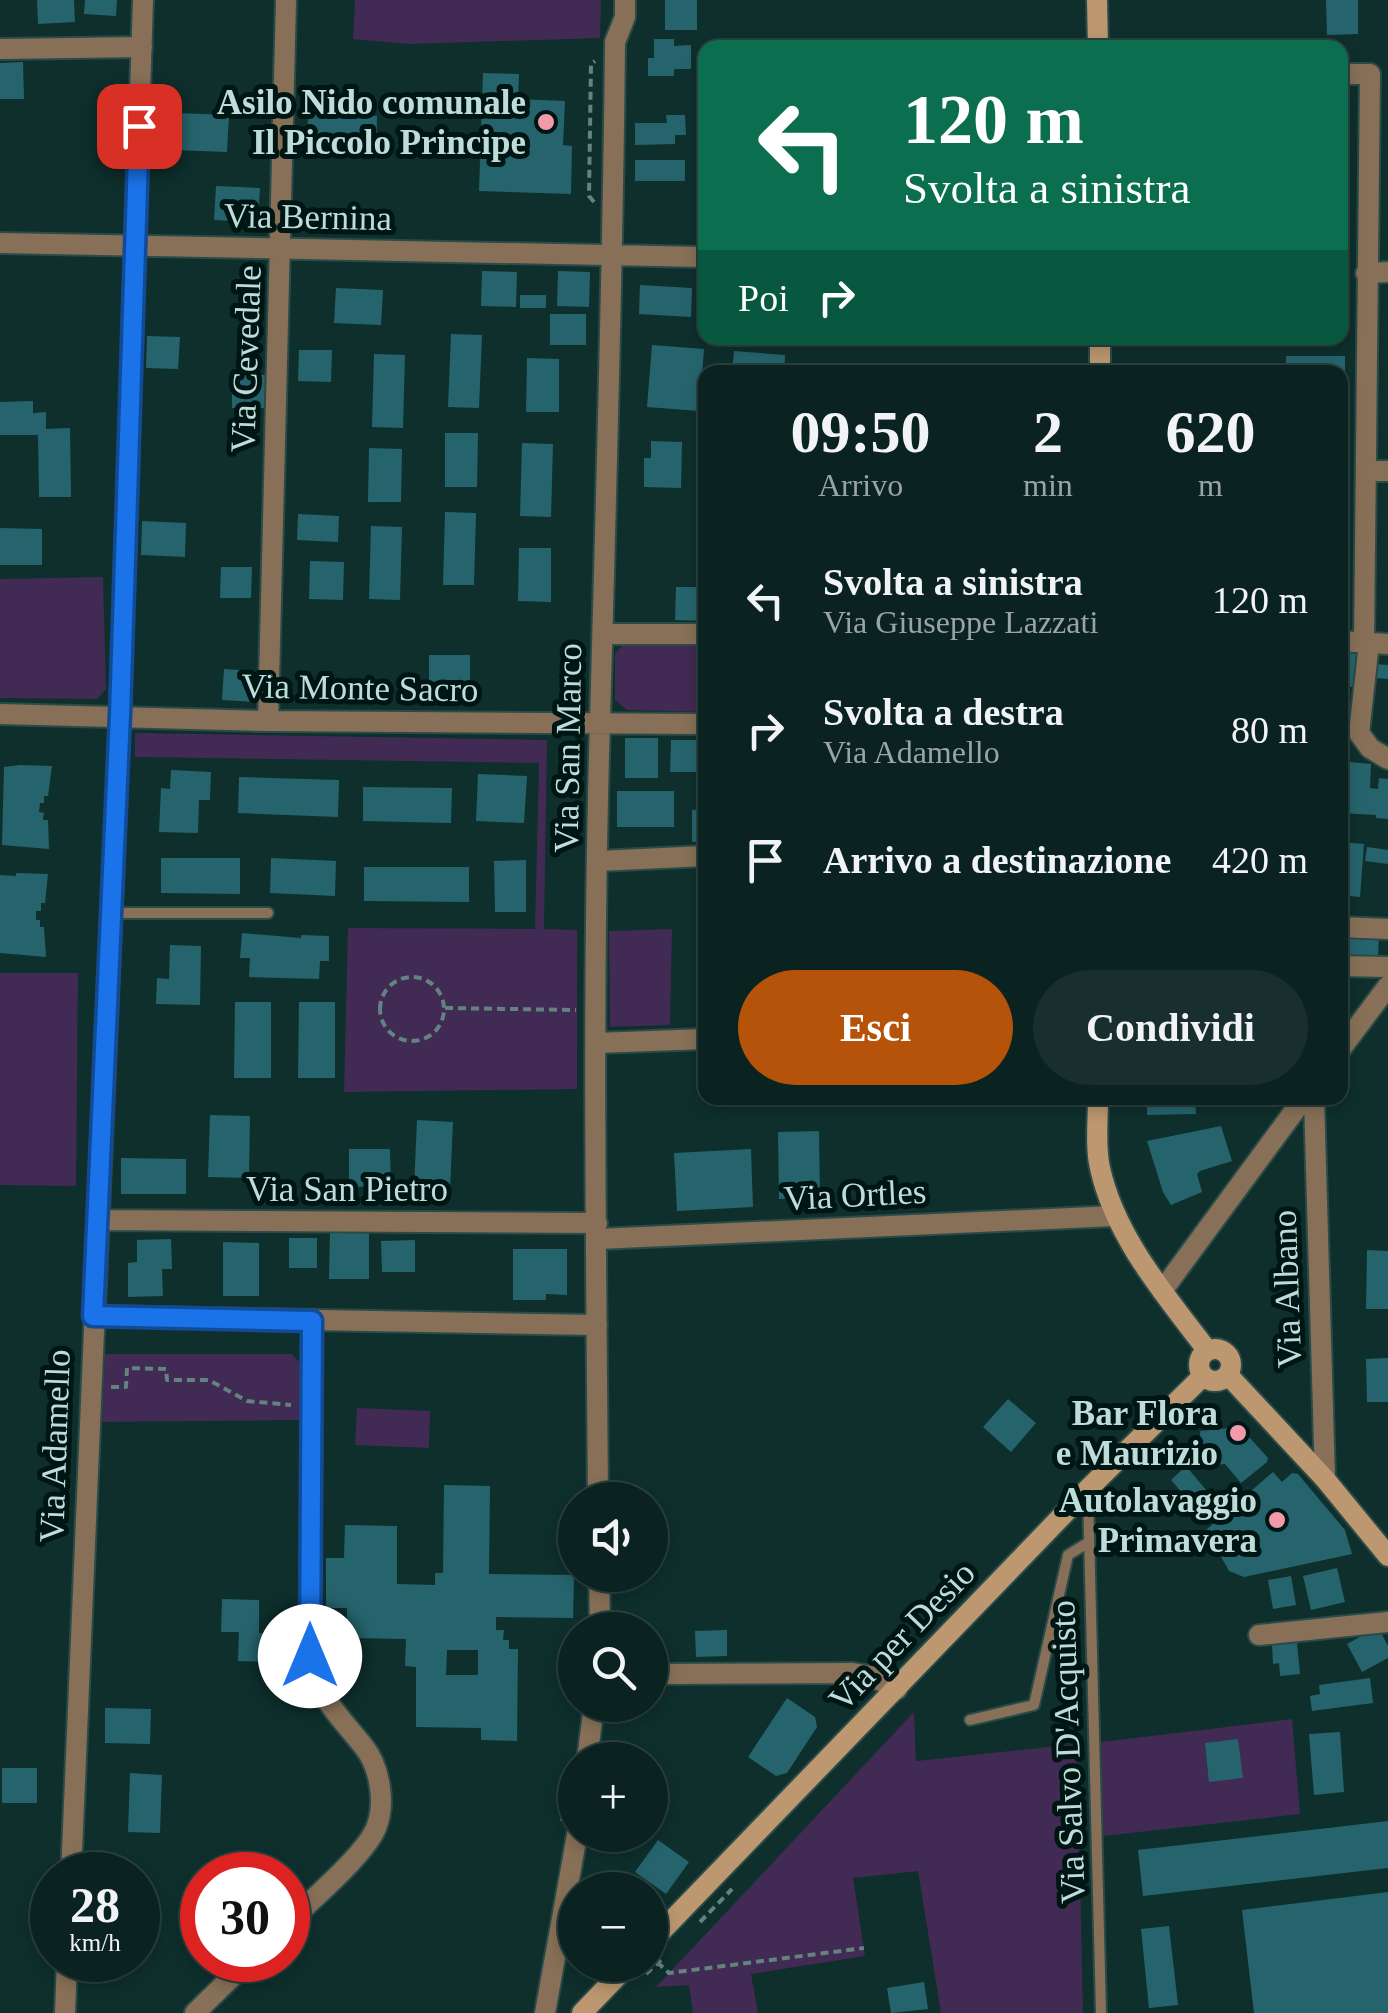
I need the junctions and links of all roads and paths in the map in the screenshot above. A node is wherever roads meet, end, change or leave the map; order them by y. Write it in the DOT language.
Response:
graph roads {
  1 [pos="143,0"];
  2 [pos="286,0"];
  3 [pos="625,0"];
  4 [pos="1097,0"];
  5 [pos="1098,40"];
  6 [pos="142,46"];
  7 [pos="0,49"];
  8 [pos="1348,74"];
  9 [pos="0,243"];
  10 [pos="135,245"];
  11 [pos="281,250"];
  12 [pos="614,256"];
  13 [pos="698,257"];
  14 [pos="1388,272"];
  15 [pos="1366,273"];
  16 [pos="1378,471"];
  17 [pos="604,634"];
  18 [pos="698,634"];
  19 [pos="1348,641"];
  20 [pos="1374,643"];
  21 [pos="1365,697"];
  22 [pos="1388,700"];
  23 [pos="0,714"];
  24 [pos="120,715"];
  25 [pos="268,721"];
  26 [pos="600,722"];
  27 [pos="698,724"];
  28 [pos="1350,729"];
  29 [pos="1388,759"];
  30 [pos="698,856"];
  31 [pos="598,861"];
  32 [pos="111,913"];
  33 [pos="268,914"];
  34 [pos="1348,927"];
  35 [pos="1388,928"];
  36 [pos="1348,966"];
  37 [pos="1388,967"];
  38 [pos="1388,986"];
  39 [pos="445,1008"];
  40 [pos="596,1010"];
  41 [pos="698,1039"];
  42 [pos="1348,1039"];
  43 [pos="596,1043"];
  44 [pos="1098,1105"];
  45 [pos="1299,1105"];
  46 [pos="1314,1105"];
  47 [pos="1115,1216"];
  48 [pos="97,1220"];
  49 [pos="598,1231"];
  50 [pos="1162,1291"];
  51 [pos="93,1316"];
  52 [pos="312,1321"];
  53 [pos="597,1326"];
  54 [pos="1207,1350"];
  55 [pos="1228,1375"];
  56 [pos="1203,1376"];
  57 [pos="90,1387"];
  58 [pos="311,1405"];
  59 [pos="1325,1479"];
  60 [pos="598,1482"];
  61 [pos="1088,1489"];
  62 [pos="1089,1542"];
  63 [pos="1388,1556"];
  64 [pos="1388,1622"];
  65 [pos="1259,1635"];
  66 [pos="668,1674"];
  67 [pos="897,1689"];
  68 [pos="970,1720"];
  69 [pos="71,1852"];
  70 [pos="574,1852"];
  71 [pos="310,1901"];
  72 [pos="668,1924"];
  73 [pos="864,1948"];
  74 [pos="668,1973"];
  75 [pos="66,1982"];
  76 [pos="227,1982"];
  77 [pos="612,1982"];
  78 [pos="64,2013"];
  79 [pos="195,2013"];
  80 [pos="545,2013"];
  81 [pos="582,2013"];
  82 [pos="1101,2013"];
  1 -- 6 [label="street, Via Adamello"];
  2 -- 11 [label="street, Via Cevedale"];
  3 -- 12 [label="street, Via San Marco"];
  4 -- 5 [label="street"];
  6 -- 7 [label="street"];
  6 -- 10 [label="street, Via Adamello"];
  8 -- 15 [label="street"];
  9 -- 10 [label="street, Via Bernina"];
  10 -- 11 [label="street, Via Bernina"];
  10 -- 24 [label="street, Via Adamello"];
  11 -- 12 [label="street, Via Bernina"];
  11 -- 25 [label="street, Via Cevedale"];
  12 -- 13 [label="street, Via Bernina"];
  12 -- 17 [label="street, Via San Marco"];
  14 -- 15 [label="street"];
  15 -- 16 [label="street"];
  16 -- 20 [label="street"];
  17 -- 18 [label="street"];
  17 -- 26 [label="street, Via San Marco"];
  19 -- 20 [label="street"];
  20 -- 21 [label="street"];
  21 -- 22 [label="street"];
  21 -- 28 [label="street"];
  23 -- 24 [label="street, Via Monte Sacro"];
  24 -- 25 [label="street, Via Monte Sacro"];
  24 -- 32 [label="street, Via Adamello"];
  25 -- 26 [label="street, Via Monte Sacro"];
  26 -- 27 [label="street, Via Monte Sacro"];
  26 -- 31 [label="street, Via San Marco"];
  28 -- 29 [label="street"];
  30 -- 31 [label="street"];
  31 -- 40 [label="street, Via San Marco"];
  32 -- 33 [label="lane"];
  32 -- 48 [label="street, Via Adamello"];
  34 -- 35 [label="street"];
  36 -- 37 [label="street"];
  38 -- 42 [label="street"];
  39 -- 39 [label="path"];
  39 -- 40 [label="path"];
  40 -- 43 [label="street, Via San Marco"];
  41 -- 43 [label="street"];
  43 -- 49 [label="street, Via San Marco"];
  44 -- 47 [label="street"];
  45 -- 50 [label="street"];
  46 -- 59 [label="street, Via Albano"];
  47 -- 49 [label="street, Via Ortles"];
  47 -- 50 [label="street"];
  48 -- 49 [label="street, Via San Pietro"];
  48 -- 51 [label="street, Via Adamello"];
  49 -- 53 [label="street, Via San Marco"];
  50 -- 54 [label="street"];
  51 -- 52 [label="street"];
  51 -- 57 [label="street, Via Adamello"];
  52 -- 53 [label="street"];
  52 -- 58 [label="street"];
  53 -- 60 [label="street, Via San Marco"];
  54 -- 55 [label="street"];
  54 -- 56 [label="street"];
  55 -- 56 [label="street"];
  55 -- 59 [label="street"];
  56 -- 61 [label="street, Via per Desio"];
  57 -- 58 [label="path"];
  57 -- 69 [label="street, Via Adamello"];
  58 -- 71 [label="street"];
  59 -- 63 [label="street"];
  61 -- 62 [label="lane, Via Salvo D'Acquisto"];
  61 -- 67 [label="street, Via per Desio"];
  62 -- 68 [label="lane"];
  62 -- 82 [label="lane, Via Salvo D'Acquisto"];
  64 -- 65 [label="street"];
  66 -- 67 [label="street"];
  67 -- 72 [label="street, Via per Desio"];
  70 -- 80 [label="street"];
  73 -- 74 [label="path"];
  75 -- 78 [label="street"];
  76 -- 79 [label="street"];
  77 -- 81 [label="street"];
}
